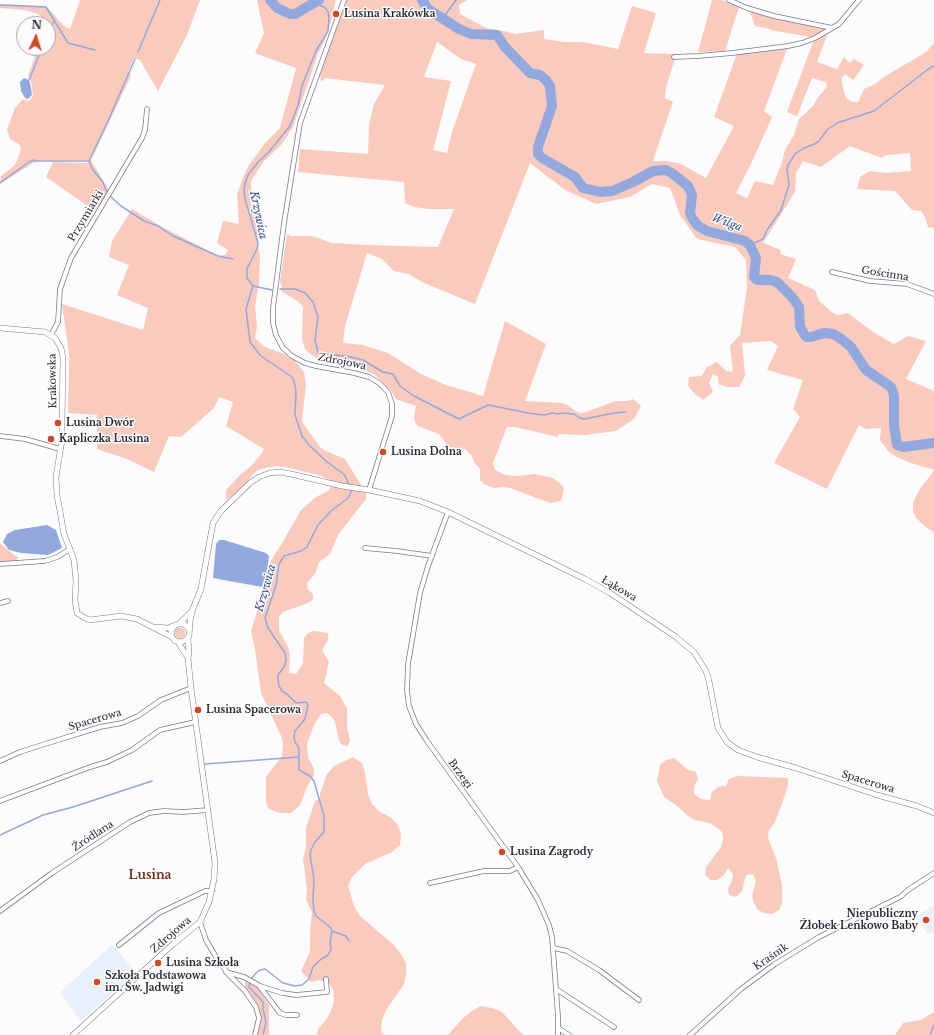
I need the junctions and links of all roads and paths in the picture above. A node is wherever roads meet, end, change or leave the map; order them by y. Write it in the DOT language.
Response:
graph roads {
  1 [pos="344,0"];
  2 [pos="728,0"];
  3 [pos="859,0"];
  4 [pos="832,28"];
  5 [pos="674,57"];
  6 [pos="147,109"];
  7 [pos="832,272"];
  8 [pos="934,294"];
  9 [pos="0,328"];
  10 [pos="51,335"];
  11 [pos="0,436"];
  12 [pos="60,449"];
  13 [pos="369,490"];
  14 [pos="448,512"];
  15 [pos="364,548"];
  16 [pos="70,549"];
  17 [pos="432,556"];
  18 [pos="0,564"];
  19 [pos="8,601"];
  20 [pos="0,603"];
  21 [pos="192,611"];
  22 [pos="180,623"];
  23 [pos="173,626"];
  24 [pos="154,627"];
  25 [pos="189,629"];
  26 [pos="172,637"];
  27 [pos="188,639"];
  28 [pos="178,642"];
  29 [pos="188,658"];
  30 [pos="191,688"];
  31 [pos="196,722"];
  32 [pos="0,761"];
  33 [pos="796,768"];
  34 [pos="0,801"];
  35 [pos="208,810"];
  36 [pos="934,813"];
  37 [pos="518,867"];
  38 [pos="934,873"];
  39 [pos="430,884"];
  40 [pos="212,891"];
  41 [pos="0,911"];
  42 [pos="200,922"];
  43 [pos="119,946"];
  44 [pos="554,948"];
  45 [pos="226,972"];
  46 [pos="326,979"];
  47 [pos="258,985"];
  48 [pos="556,989"];
  49 [pos="639,1000"];
  50 [pos="296,1015"];
  51 [pos="614,1027"];
  52 [pos="558,1028"];
  53 [pos="73,1035"];
  54 [pos="255,1035"];
  55 [pos="558,1035"];
  56 [pos="569,1035"];
  57 [pos="690,1035"];
  1 -- 13 [label="street, Zdrojowa"];
  2 -- 4 [label="street"];
  3 -- 4 [label="street"];
  4 -- 5 [label="street"];
  6 -- 10 [label="street, Przymiarki"];
  7 -- 8 [label="street, Gościnna"];
  9 -- 10 [label="street"];
  10 -- 12 [label="street, Krakowska"];
  11 -- 12 [label="street"];
  12 -- 16 [label="street, Krakowska"];
  13 -- 14 [label="street, Łąkowa"];
  13 -- 21 [label="street"];
  14 -- 17 [label="street, Brzegi"];
  14 -- 33 [label="street, Łąkowa"];
  15 -- 17 [label="street"];
  16 -- 18 [label="street"];
  16 -- 24 [label="street, Krakowska"];
  17 -- 37 [label="street, Brzegi"];
  19 -- 20 [label="street"];
  21 -- 22 [label="street"];
  21 -- 25 [label="street"];
  22 -- 23 [label="street"];
  22 -- 25 [label="street"];
  23 -- 24 [label="street, Krakowska"];
  23 -- 26 [label="street"];
  24 -- 26 [label="street, Krakowska"];
  25 -- 27 [label="street"];
  26 -- 28 [label="street"];
  27 -- 28 [label="street"];
  27 -- 29 [label="street, Zdrojowa"];
  28 -- 29 [label="street, Zdrojowa"];
  29 -- 30 [label="street, Zdrojowa"];
  30 -- 31 [label="street, Zdrojowa"];
  30 -- 32 [label="street, Spacerowa"];
  31 -- 34 [label="street"];
  31 -- 35 [label="street, Zdrojowa"];
  33 -- 36 [label="street, Spacerowa"];
  35 -- 40 [label="street, Zdrojowa"];
  35 -- 41 [label="street, Źródlana"];
  37 -- 39 [label="street"];
  37 -- 44 [label="street, Brzegi"];
  38 -- 57 [label="street, Kraśnik"];
  40 -- 42 [label="street, Zdrojowa"];
  40 -- 43 [label="street"];
  42 -- 45 [label="street"];
  42 -- 53 [label="street, Zdrojowa"];
  44 -- 48 [label="street, Brzegi"];
  44 -- 49 [label="street"];
  45 -- 47 [label="street"];
  45 -- 54 [label="street"];
  46 -- 47 [label="street"];
  47 -- 50 [label="street"];
  48 -- 51 [label="street"];
  48 -- 52 [label="street, Brzegi"];
  52 -- 55 [label="street, Brzegi"];
  52 -- 56 [label="street"];
}
